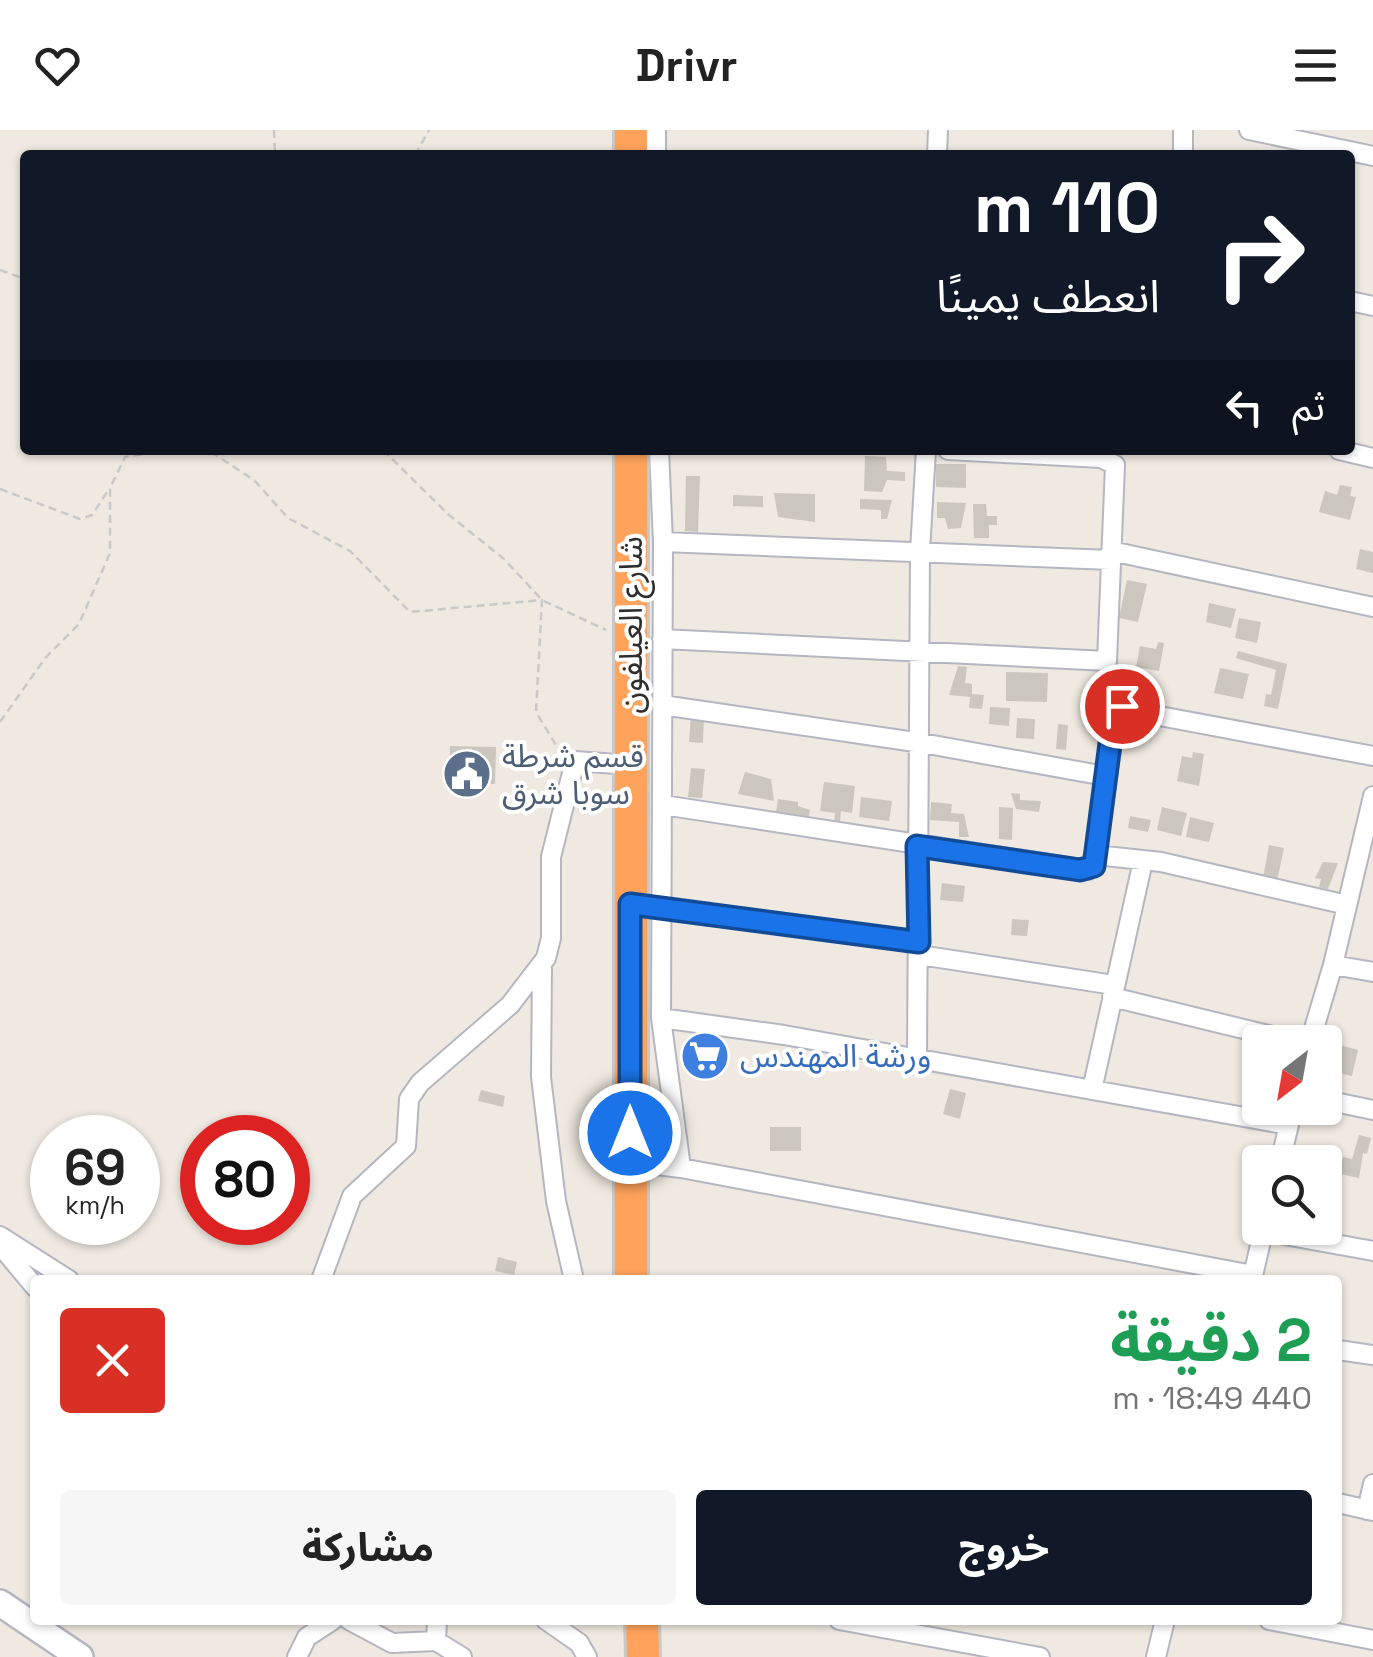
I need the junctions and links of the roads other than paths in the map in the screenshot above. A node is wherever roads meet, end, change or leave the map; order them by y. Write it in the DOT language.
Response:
graph roads {
  1 [pos="1249,130"];
  2 [pos="1344,150"];
  3 [pos="631,455"];
  4 [pos="659,455"];
  5 [pos="926,455"];
  6 [pos="1028,455"];
  7 [pos="663,542"];
  8 [pos="920,551"];
  9 [pos="1111,556"];
  10 [pos="1373,607"];
  11 [pos="647,639"];
  12 [pos="921,651"];
  13 [pos="662,705"];
  14 [pos="922,743"];
  15 [pos="1373,756"];
  16 [pos="630,766"];
  17 [pos="1105,776"];
  18 [pos="1373,796"];
  19 [pos="663,805"];
  20 [pos="1369,830"];
  21 [pos="917,846"];
  22 [pos="1096,854"];
  23 [pos="1143,861"];
  24 [pos="630,904"];
  25 [pos="1347,905"];
  26 [pos="664,908"];
  27 [pos="920,949"];
  28 [pos="542,965"];
  29 [pos="1334,965"];
  30 [pos="1373,972"];
  31 [pos="1113,991"];
  32 [pos="662,1018"];
  33 [pos="1315,1025"];
  34 [pos="1242,1027"];
  35 [pos="917,1059"];
  36 [pos="1092,1090"];
  37 [pos="1342,1104"];
  38 [pos="1242,1110"];
  39 [pos="1373,1110"];
  40 [pos="680,1168"];
  41 [pos="630,1171"];
  42 [pos="0,1236"];
  43 [pos="0,1245"];
  44 [pos="1260,1245"];
  45 [pos="1342,1245"];
  46 [pos="1373,1251"];
  47 [pos="61,1275"];
  48 [pos="320,1275"];
  49 [pos="573,1275"];
  50 [pos="630,1275"];
  51 [pos="1242,1275"];
  52 [pos="1253,1275"];
  53 [pos="30,1281"];
  54 [pos="1342,1351"];
  55 [pos="1373,1355"];
  56 [pos="1373,1484"];
  57 [pos="1342,1504"];
  58 [pos="1370,1511"];
  59 [pos="0,1603"];
  60 [pos="30,1623"];
  61 [pos="33,1625"];
  62 [pos="326,1625"];
  63 [pos="358,1625"];
  64 [pos="435,1625"];
  65 [pos="553,1625"];
  66 [pos="642,1625"];
  67 [pos="866,1625"];
  68 [pos="1164,1625"];
  69 [pos="1295,1625"];
  70 [pos="1373,1640"];
  71 [pos="427,1642"];
  72 [pos="80,1657"];
  73 [pos="297,1657"];
  74 [pos="402,1657"];
  75 [pos="462,1657"];
  76 [pos="587,1657"];
  77 [pos="644,1657"];
  78 [pos="1040,1657"];
  79 [pos="1156,1657"];
  1 -- 2 [label="street"];
  3 -- 11 [label="highway, شارع العيلفون"];
  4 -- 7 [label="street"];
  5 -- 8 [label="street"];
  6 -- 9 [label="street"];
  7 -- 8 [label="street"];
  7 -- 11 [label="street"];
  8 -- 9 [label="street"];
  8 -- 12 [label="street"];
  9 -- 10 [label="street"];
  9 -- 12 [label="street"];
  11 -- 12 [label="street"];
  11 -- 13 [label="street"];
  11 -- 16 [label="highway, شارع العيلفون"];
  12 -- 14 [label="street"];
  13 -- 14 [label="street"];
  13 -- 19 [label="street"];
  14 -- 17 [label="street"];
  14 -- 21 [label="street"];
  15 -- 17 [label="street"];
  16 -- 24 [label="highway, شارع العيلفون"];
  16 -- 28 [label="street"];
  17 -- 22 [label="street"];
  18 -- 20 [label="street"];
  19 -- 21 [label="street"];
  19 -- 26 [label="street"];
  20 -- 25 [label="street"];
  21 -- 22 [label="street"];
  21 -- 27 [label="street"];
  22 -- 23 [label="street"];
  23 -- 25 [label="street"];
  23 -- 31 [label="street"];
  24 -- 26 [label="street"];
  24 -- 41 [label="highway, شارع العيلفون"];
  25 -- 29 [label="street"];
  26 -- 27 [label="street"];
  26 -- 32 [label="street"];
  27 -- 31 [label="street"];
  27 -- 35 [label="street"];
  28 -- 48 [label="street"];
  28 -- 49 [label="street"];
  29 -- 30 [label="street"];
  29 -- 33 [label="street"];
  31 -- 34 [label="street"];
  31 -- 36 [label="street"];
  32 -- 35 [label="street"];
  32 -- 40 [label="street"];
  35 -- 36 [label="street"];
  36 -- 38 [label="street"];
  37 -- 39 [label="street"];
  40 -- 41 [label="street"];
  40 -- 51 [label="street"];
  41 -- 50 [label="highway, شارع العيلفون"];
  42 -- 47 [label="street"];
  43 -- 53 [label="street"];
  44 -- 52 [label="street"];
  45 -- 46 [label="street"];
  54 -- 55 [label="street"];
  56 -- 58 [label="street"];
  57 -- 58 [label="street"];
  59 -- 60 [label="street"];
  61 -- 72 [label="street"];
  62 -- 73 [label="street"];
  63 -- 71 [label="street"];
  64 -- 71 [label="street"];
  65 -- 76 [label="street"];
  66 -- 77 [label="highway"];
  67 -- 78 [label="street"];
  68 -- 79 [label="street"];
  69 -- 70 [label="street"];
  71 -- 74 [label="street"];
  71 -- 75 [label="street"];
}
